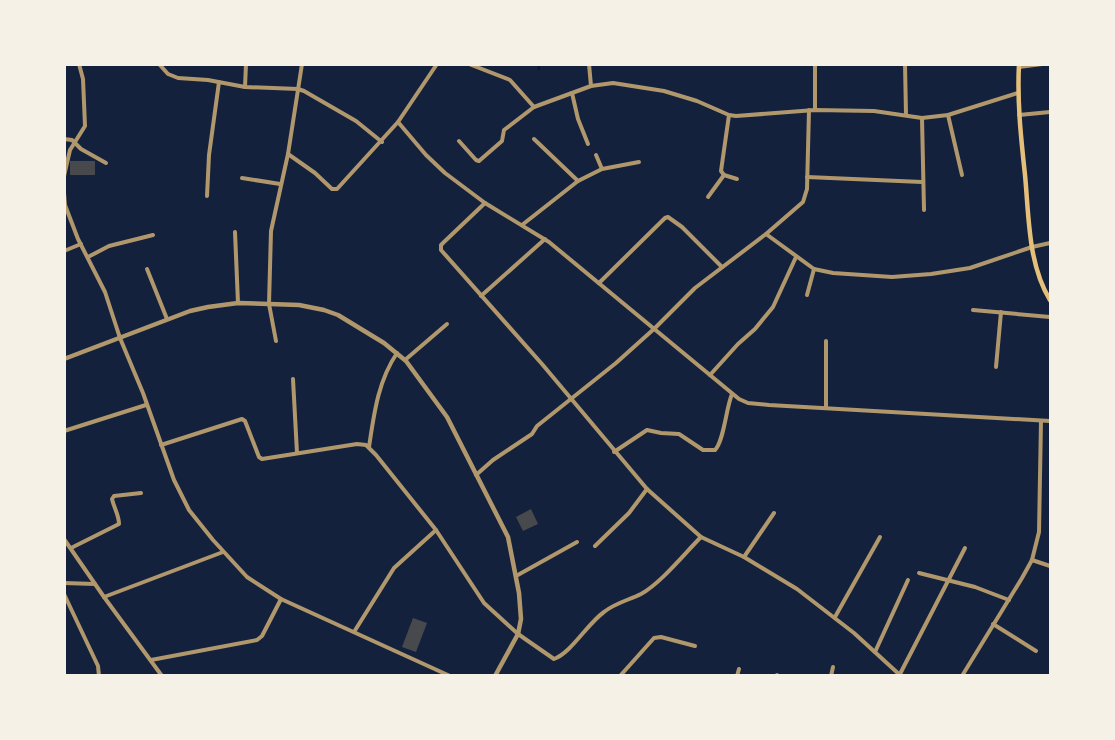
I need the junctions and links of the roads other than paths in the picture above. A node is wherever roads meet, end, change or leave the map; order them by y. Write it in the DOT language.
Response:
graph roads {
  1 [pos="79,64"];
  2 [pos="159,64"];
  3 [pos="246,64"];
  4 [pos="302,64"];
  5 [pos="437,64"];
  6 [pos="470,64"];
  7 [pos="589,64"];
  8 [pos="815,64"];
  9 [pos="905,64"];
  10 [pos="1042,64"];
  11 [pos="1019,66"];
  12 [pos="219,82"];
  13 [pos="591,86"];
  14 [pos="245,87"];
  15 [pos="298,89"];
  16 [pos="572,93"];
  17 [pos="1018,93"];
  18 [pos="534,107"];
  19 [pos="809,110"];
  20 [pos="815,110"];
  21 [pos="1050,112"];
  22 [pos="729,115"];
  23 [pos="906,115"];
  24 [pos="948,115"];
  25 [pos="1019,115"];
  26 [pos="922,118"];
  27 [pos="398,122"];
  28 [pos="64,139"];
  29 [pos="534,139"];
  30 [pos="459,141"];
  31 [pos="75,142"];
  32 [pos="382,142"];
  33 [pos="588,144"];
  34 [pos="288,153"];
  35 [pos="596,155"];
  36 [pos="639,162"];
  37 [pos="106,163"];
  38 [pos="602,169"];
  39 [pos="724,175"];
  40 [pos="962,175"];
  41 [pos="64,176"];
  42 [pos="807,177"];
  43 [pos="242,178"];
  44 [pos="737,179"];
  45 [pos="578,181"];
  46 [pos="922,182"];
  47 [pos="280,184"];
  48 [pos="64,193"];
  49 [pos="207,196"];
  50 [pos="708,197"];
  51 [pos="485,203"];
  52 [pos="65,205"];
  53 [pos="924,210"];
  54 [pos="522,225"];
  55 [pos="235,232"];
  56 [pos="766,234"];
  57 [pos="153,235"];
  58 [pos="545,239"];
  59 [pos="1050,243"];
  60 [pos="81,244"];
  61 [pos="1032,247"];
  62 [pos="64,251"];
  63 [pos="796,257"];
  64 [pos="88,258"];
  65 [pos="722,267"];
  66 [pos="147,269"];
  67 [pos="814,269"];
  68 [pos="599,283"];
  69 [pos="807,295"];
  70 [pos="481,296"];
  71 [pos="1050,300"];
  72 [pos="238,303"];
  73 [pos="269,304"];
  74 [pos="973,309"];
  75 [pos="1001,312"];
  76 [pos="1050,317"];
  77 [pos="167,319"];
  78 [pos="447,324"];
  79 [pos="656,328"];
  80 [pos="120,338"];
  81 [pos="276,341"];
  82 [pos="826,341"];
  83 [pos="398,352"];
  84 [pos="64,359"];
  85 [pos="405,360"];
  86 [pos="996,367"];
  87 [pos="710,375"];
  88 [pos="293,379"];
  89 [pos="732,393"];
  90 [pos="571,400"];
  91 [pos="146,405"];
  92 [pos="826,408"];
  93 [pos="1041,421"];
  94 [pos="1050,421"];
  95 [pos="64,431"];
  96 [pos="161,445"];
  97 [pos="369,447"];
  98 [pos="615,452"];
  99 [pos="297,453"];
  100 [pos="476,475"];
  101 [pos="647,489"];
  102 [pos="141,493"];
  103 [pos="774,513"];
  104 [pos="436,530"];
  105 [pos="701,537"];
  106 [pos="880,537"];
  107 [pos="64,539"];
  108 [pos="577,542"];
  109 [pos="595,546"];
  110 [pos="71,548"];
  111 [pos="965,548"];
  112 [pos="223,552"];
  113 [pos="744,557"];
  114 [pos="1032,560"];
  115 [pos="1050,566"];
  116 [pos="919,573"];
  117 [pos="516,576"];
  118 [pos="908,580"];
  119 [pos="950,580"];
  120 [pos="64,583"];
  121 [pos="96,584"];
  122 [pos="64,594"];
  123 [pos="104,597"];
  124 [pos="281,599"];
  125 [pos="1008,600"];
  126 [pos="835,617"];
  127 [pos="993,624"];
  128 [pos="354,632"];
  129 [pos="518,634"];
  130 [pos="695,646"];
  131 [pos="1035,651"];
  132 [pos="875,652"];
  133 [pos="151,660"];
  134 [pos="833,667"];
  135 [pos="739,669"];
  136 [pos="99,675"];
  137 [pos="161,675"];
  138 [pos="450,675"];
  139 [pos="495,675"];
  140 [pos="620,675"];
  141 [pos="737,675"];
  142 [pos="831,675"];
  143 [pos="901,675"];
  144 [pos="962,675"];
  1 -- 31 [label="street"];
  2 -- 12 [label="street"];
  3 -- 14 [label="street"];
  4 -- 15 [label="street"];
  5 -- 27 [label="street"];
  6 -- 18 [label="street"];
  7 -- 13 [label="street"];
  8 -- 20 [label="street"];
  9 -- 23 [label="street"];
  10 -- 11 [label="street"];
  11 -- 17 [label="main road"];
  12 -- 14 [label="street"];
  12 -- 49 [label="street"];
  13 -- 16 [label="street"];
  13 -- 22 [label="street"];
  14 -- 15 [label="street"];
  15 -- 32 [label="street"];
  15 -- 34 [label="street"];
  16 -- 18 [label="street"];
  16 -- 33 [label="street"];
  17 -- 24 [label="street"];
  17 -- 25 [label="main road"];
  18 -- 30 [label="street"];
  19 -- 20 [label="street"];
  19 -- 22 [label="street"];
  19 -- 42 [label="street"];
  20 -- 23 [label="street"];
  21 -- 25 [label="street"];
  22 -- 39 [label="street"];
  23 -- 26 [label="street"];
  24 -- 26 [label="street"];
  24 -- 40 [label="street"];
  25 -- 61 [label="main road"];
  26 -- 46 [label="street"];
  27 -- 32 [label="street"];
  27 -- 51 [label="street"];
  28 -- 31 [label="street"];
  29 -- 45 [label="street"];
  31 -- 37 [label="street"];
  31 -- 41 [label="street"];
  32 -- 34 [label="street"];
  34 -- 47 [label="street"];
  35 -- 38 [label="street"];
  36 -- 38 [label="street"];
  38 -- 45 [label="street"];
  39 -- 44 [label="street"];
  39 -- 50 [label="street"];
  42 -- 46 [label="street"];
  42 -- 56 [label="street"];
  43 -- 47 [label="street"];
  45 -- 54 [label="street"];
  46 -- 53 [label="street"];
  47 -- 73 [label="street"];
  48 -- 52 [label="street"];
  51 -- 54 [label="street"];
  51 -- 70 [label="street"];
  52 -- 60 [label="street"];
  54 -- 58 [label="street"];
  55 -- 72 [label="street"];
  56 -- 63 [label="street"];
  56 -- 65 [label="street"];
  57 -- 64 [label="street"];
  58 -- 68 [label="street"];
  58 -- 70 [label="street"];
  59 -- 61 [label="street"];
  60 -- 62 [label="street"];
  60 -- 64 [label="street"];
  61 -- 67 [label="street"];
  61 -- 71 [label="main road"];
  63 -- 67 [label="street"];
  63 -- 87 [label="street"];
  64 -- 80 [label="street"];
  65 -- 68 [label="street"];
  65 -- 79 [label="street"];
  66 -- 77 [label="street"];
  67 -- 69 [label="street"];
  68 -- 79 [label="street"];
  70 -- 90 [label="street"];
  72 -- 73 [label="street"];
  72 -- 77 [label="street"];
  73 -- 81 [label="street"];
  73 -- 83 [label="street"];
  74 -- 75 [label="street"];
  75 -- 76 [label="street"];
  75 -- 86 [label="street"];
  77 -- 80 [label="street"];
  78 -- 85 [label="street"];
  79 -- 87 [label="street"];
  79 -- 90 [label="street"];
  80 -- 84 [label="street"];
  80 -- 91 [label="street"];
  82 -- 92 [label="street"];
  83 -- 85 [label="street"];
  83 -- 97 [label="street"];
  85 -- 100 [label="street"];
  87 -- 89 [label="street"];
  88 -- 99 [label="street"];
  89 -- 92 [label="street"];
  89 -- 98 [label="street"];
  90 -- 98 [label="street"];
  90 -- 100 [label="street"];
  91 -- 95 [label="street"];
  91 -- 96 [label="street"];
  92 -- 93 [label="street"];
  93 -- 94 [label="street"];
  93 -- 114 [label="street"];
  96 -- 99 [label="street"];
  96 -- 112 [label="street"];
  97 -- 99 [label="street"];
  97 -- 104 [label="street"];
  98 -- 101 [label="street"];
  100 -- 117 [label="street"];
  101 -- 105 [label="street"];
  101 -- 109 [label="street"];
  102 -- 110 [label="street"];
  103 -- 113 [label="street"];
  104 -- 128 [label="street"];
  104 -- 129 [label="street"];
  105 -- 113 [label="street"];
  105 -- 129 [label="street"];
  106 -- 126 [label="street"];
  107 -- 110 [label="street"];
  108 -- 117 [label="street"];
  110 -- 121 [label="street"];
  111 -- 119 [label="street"];
  112 -- 123 [label="street"];
  112 -- 124 [label="street"];
  113 -- 126 [label="street"];
  114 -- 115 [label="street"];
  114 -- 125 [label="street"];
  116 -- 119 [label="street"];
  117 -- 129 [label="street"];
  118 -- 132 [label="street"];
  119 -- 125 [label="street"];
  119 -- 143 [label="street"];
  120 -- 121 [label="street"];
  121 -- 123 [label="street"];
  122 -- 136 [label="street"];
  123 -- 133 [label="street"];
  124 -- 128 [label="street"];
  124 -- 133 [label="street"];
  125 -- 127 [label="street"];
  126 -- 132 [label="street"];
  127 -- 131 [label="street"];
  127 -- 144 [label="street"];
  128 -- 138 [label="street"];
  129 -- 139 [label="street"];
  130 -- 140 [label="street"];
  132 -- 143 [label="street"];
  133 -- 137 [label="street"];
  134 -- 142 [label="street"];
  135 -- 141 [label="street"];
}
